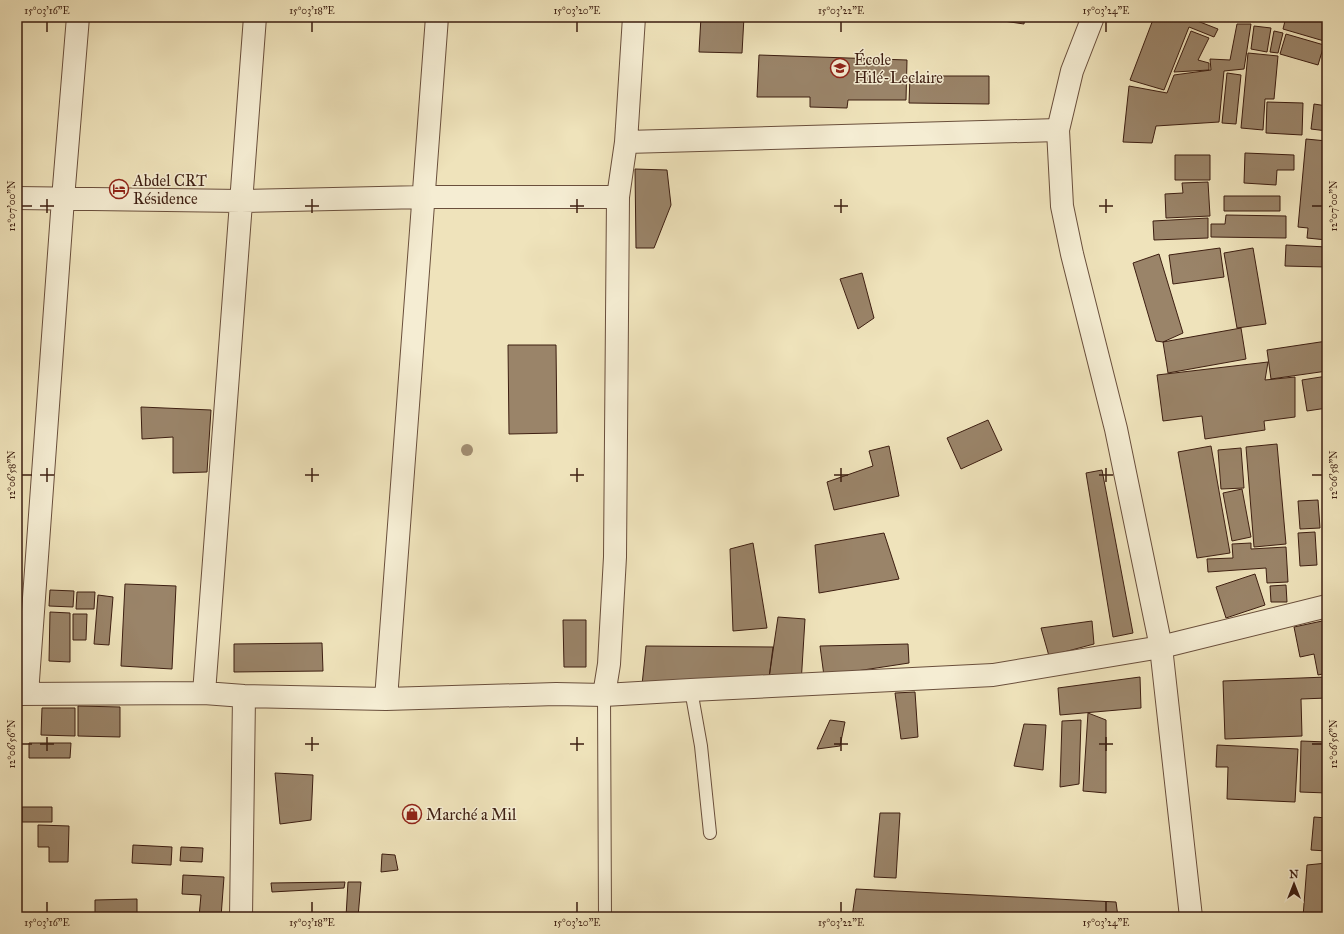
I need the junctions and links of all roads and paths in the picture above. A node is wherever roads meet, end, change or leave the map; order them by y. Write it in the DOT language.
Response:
graph roads {
  1 [pos="78,17"];
  2 [pos="255,17"];
  3 [pos="437,17"];
  4 [pos="634,17"];
  5 [pos="1093,17"];
  6 [pos="1058,130"];
  7 [pos="626,142"];
  8 [pos="424,197"];
  9 [pos="618,197"];
  10 [pos="17,198"];
  11 [pos="63,199"];
  12 [pos="241,201"];
  13 [pos="1327,606"];
  14 [pos="1161,647"];
  15 [pos="691,690"];
  16 [pos="204,693"];
  17 [pos="22,694"];
  18 [pos="244,696"];
  19 [pos="604,696"];
  20 [pos="386,699"];
  21 [pos="710,833"];
  22 [pos="241,917"];
  23 [pos="604,917"];
  24 [pos="1191,917"];
  1 -- 11 [label="street"];
  2 -- 12 [label="street"];
  3 -- 8 [label="street"];
  4 -- 7 [label="street"];
  5 -- 6 [label="street"];
  6 -- 7 [label="street"];
  6 -- 14 [label="street"];
  7 -- 9 [label="street"];
  8 -- 9 [label="street"];
  8 -- 12 [label="street"];
  8 -- 20 [label="street"];
  9 -- 19 [label="street"];
  10 -- 11 [label="street"];
  11 -- 12 [label="street"];
  11 -- 17 [label="street"];
  12 -- 16 [label="street"];
  13 -- 14 [label="street"];
  14 -- 15 [label="street"];
  14 -- 24 [label="street"];
  15 -- 19 [label="street"];
  15 -- 21 [label="lane"];
  16 -- 17 [label="street"];
  16 -- 18 [label="street"];
  18 -- 20 [label="street"];
  18 -- 22 [label="street"];
  19 -- 20 [label="street"];
  19 -- 23 [label="lane"];
}
